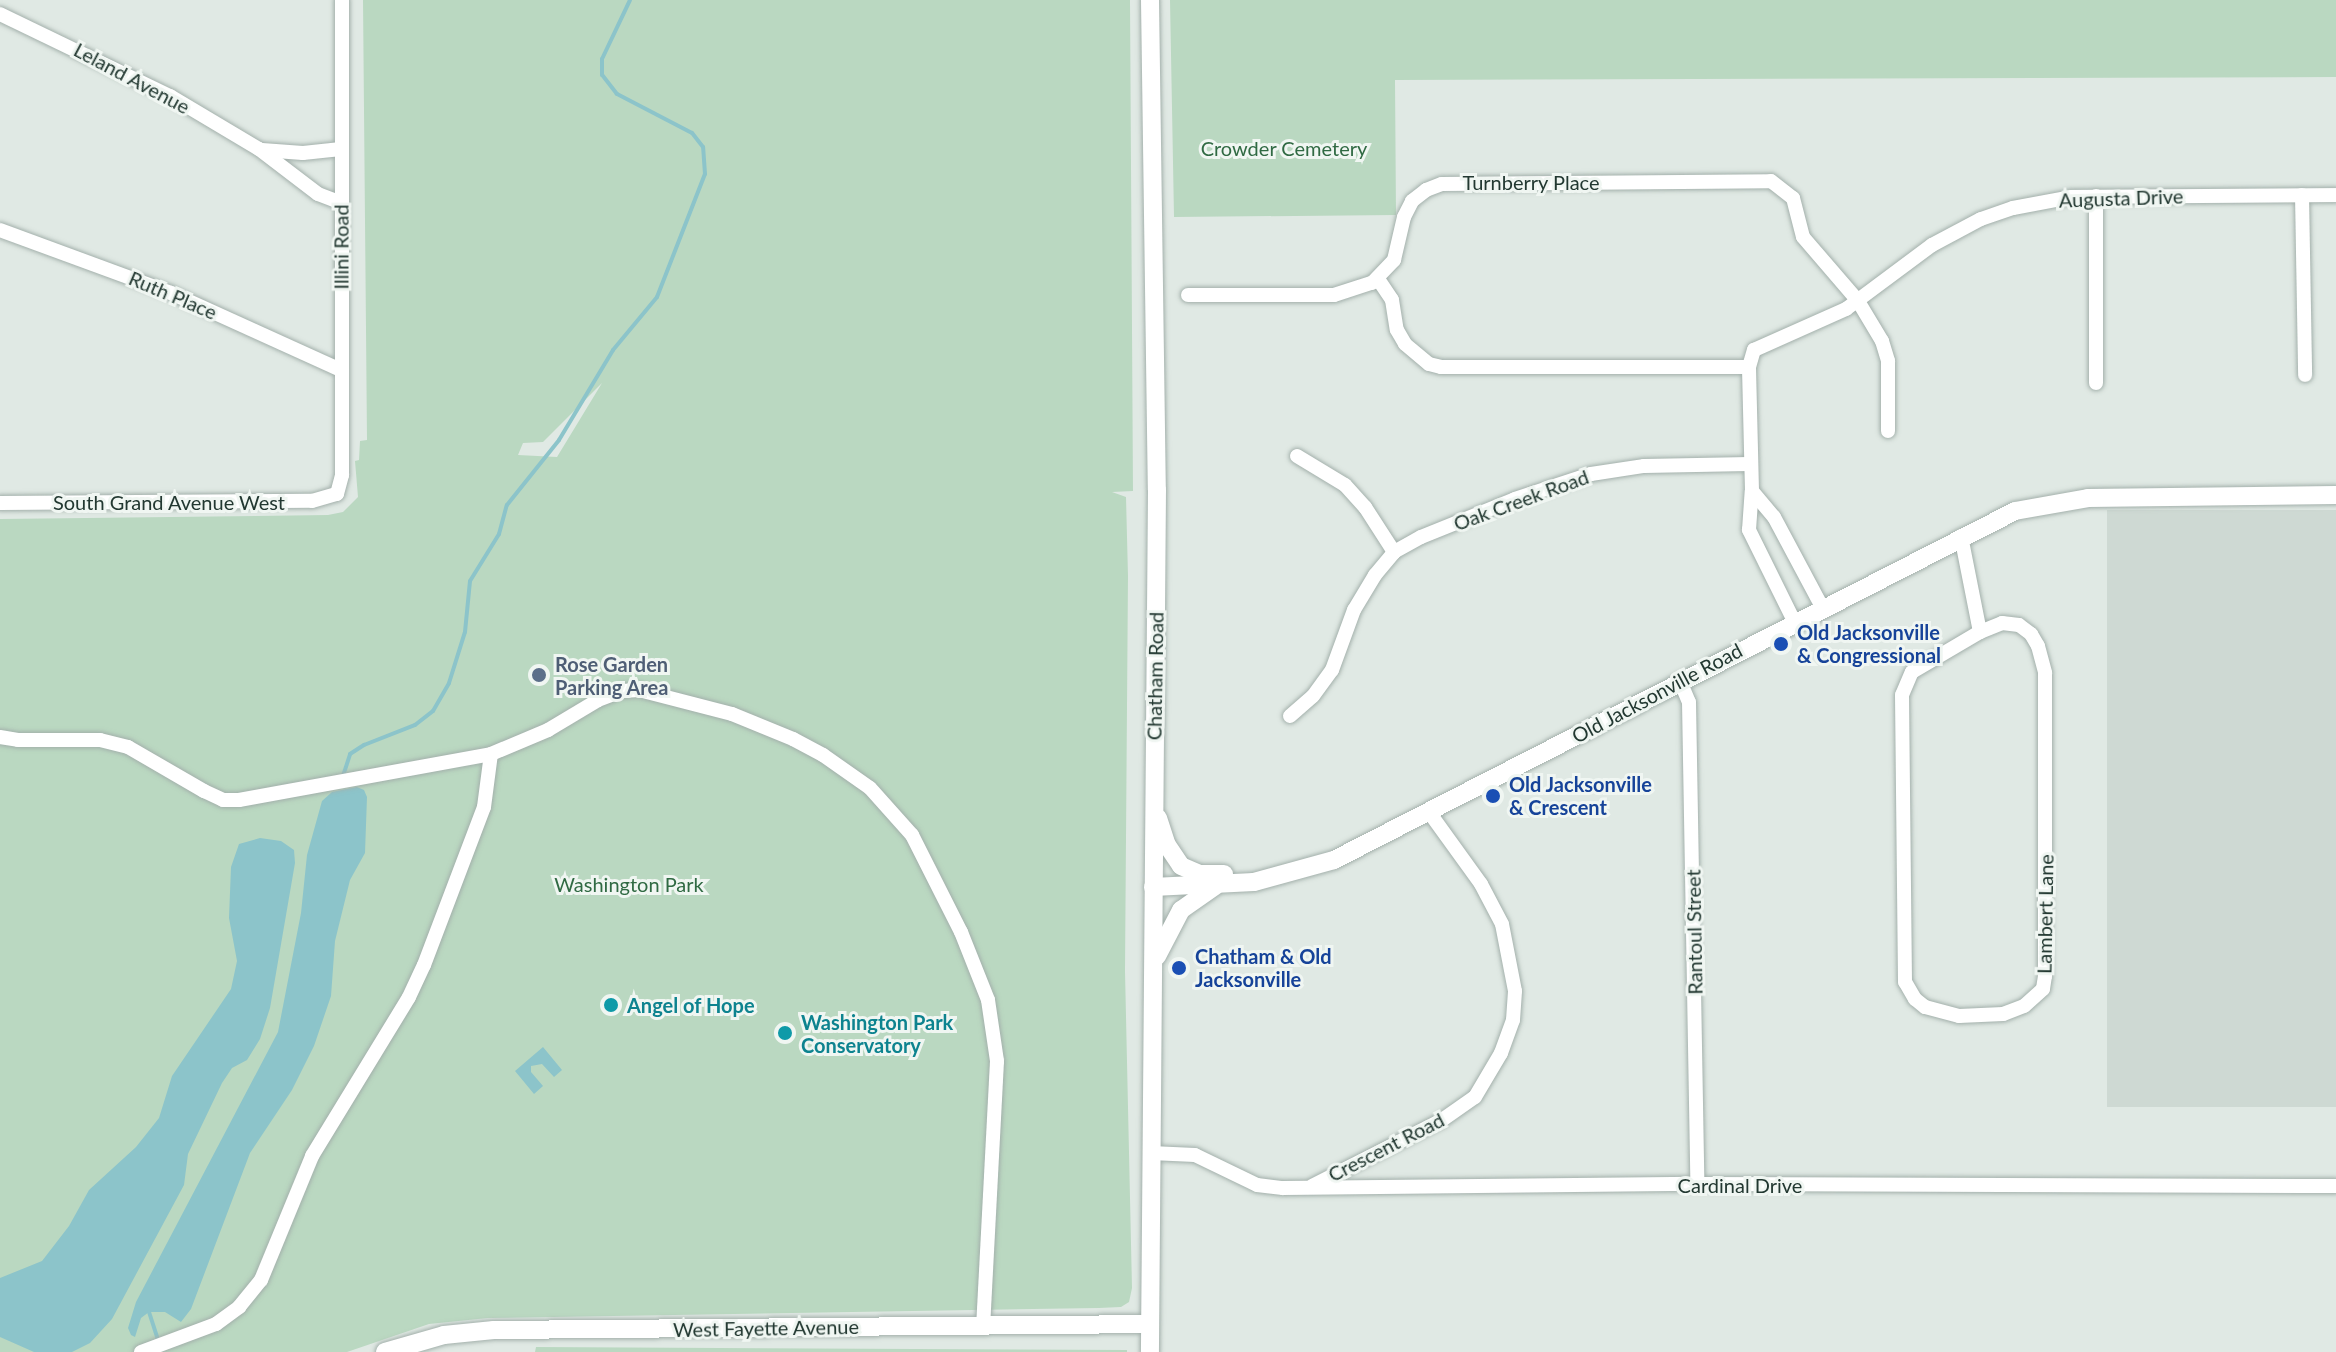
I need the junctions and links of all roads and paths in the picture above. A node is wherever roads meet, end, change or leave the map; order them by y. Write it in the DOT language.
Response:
graph roads {
  1 [pos="342,0"];
  2 [pos="1150,0"];
  3 [pos="0,14"];
  4 [pos="259,149"];
  5 [pos="341,149"];
  6 [pos="2302,195"];
  7 [pos="2336,195"];
  8 [pos="2096,196"];
  9 [pos="342,203"];
  10 [pos="0,230"];
  11 [pos="1378,279"];
  12 [pos="1188,295"];
  13 [pos="1858,301"];
  14 [pos="1749,367"];
  15 [pos="341,370"];
  16 [pos="2305,375"];
  17 [pos="2096,383"];
  18 [pos="1888,431"];
  19 [pos="1297,456"];
  20 [pos="1749,464"];
  21 [pos="1752,491"];
  22 [pos="337,494"];
  23 [pos="2336,495"];
  24 [pos="0,503"];
  25 [pos="1961,536"];
  26 [pos="1394,552"];
  27 [pos="1822,607"];
  28 [pos="1794,621"];
  29 [pos="1980,632"];
  30 [pos="1680,681"];
  31 [pos="1290,716"];
  32 [pos="0,737"];
  33 [pos="491,754"];
  34 [pos="1154,806"];
  35 [pos="1429,812"];
  36 [pos="1302,871"];
  37 [pos="1217,885"];
  38 [pos="1153,887"];
  39 [pos="1152,966"];
  40 [pos="1151,1153"];
  41 [pos="1697,1184"];
  42 [pos="1312,1186"];
  43 [pos="2336,1186"];
  44 [pos="1150,1324"];
  45 [pos="983,1326"];
  46 [pos="144,1351"];
  47 [pos="385,1352"];
  48 [pos="1150,1352"];
  1 -- 5 [label="street, Illini Road"];
  2 -- 34 [label="street, Chatham Road"];
  3 -- 4 [label="street, Leland Avenue"];
  4 -- 5 [label="street"];
  4 -- 9 [label="street, Leland Avenue"];
  5 -- 9 [label="street, Illini Road"];
  6 -- 7 [label="street, Augusta Drive"];
  6 -- 8 [label="street, Augusta Drive"];
  6 -- 16 [label="street"];
  8 -- 13 [label="street, Augusta Drive"];
  8 -- 17 [label="street"];
  9 -- 15 [label="street, Illini Road"];
  10 -- 15 [label="street, Ruth Place"];
  11 -- 12 [label="street"];
  11 -- 13 [label="street, Turnberry Place"];
  11 -- 14 [label="street"];
  13 -- 14 [label="street, Augusta Drive"];
  13 -- 18 [label="street"];
  14 -- 20 [label="street"];
  15 -- 22 [label="street, Illini Road"];
  19 -- 26 [label="street"];
  20 -- 21 [label="street"];
  20 -- 26 [label="street, Oak Creek Road"];
  21 -- 27 [label="street"];
  21 -- 28 [label="street"];
  22 -- 24 [label="street, South Grand Avenue West"];
  23 -- 25 [label="street, Old Jacksonville Road"];
  25 -- 27 [label="street, Old Jacksonville Road"];
  25 -- 29 [label="street"];
  26 -- 31 [label="street, Oak Creek Road"];
  27 -- 28 [label="street, Old Jacksonville Road"];
  28 -- 30 [label="street, Old Jacksonville Road"];
  29 -- 29 [label="street, Lambert Lane"];
  30 -- 35 [label="street, Old Jacksonville Road"];
  30 -- 41 [label="street, Rantoul Street"];
  32 -- 33 [label="street"];
  33 -- 45 [label="street"];
  33 -- 46 [label="street"];
  34 -- 36 [label="street"];
  34 -- 38 [label="street, Chatham Road"];
  35 -- 36 [label="street, Old Jacksonville Road"];
  35 -- 42 [label="street, Crescent Road"];
  36 -- 37 [label="street, Old Jacksonville Road"];
  37 -- 38 [label="street, Old Jacksonville Road"];
  37 -- 39 [label="street"];
  38 -- 39 [label="street, Chatham Road"];
  39 -- 40 [label="street, Chatham Road"];
  40 -- 42 [label="street, Cardinal Drive"];
  40 -- 44 [label="street, Chatham Road"];
  41 -- 42 [label="street, Cardinal Drive"];
  41 -- 43 [label="street, Cardinal Drive"];
  44 -- 45 [label="street, West Fayette Avenue"];
  44 -- 48 [label="street, Chatham Road"];
  45 -- 47 [label="street, West Fayette Avenue"];
}
